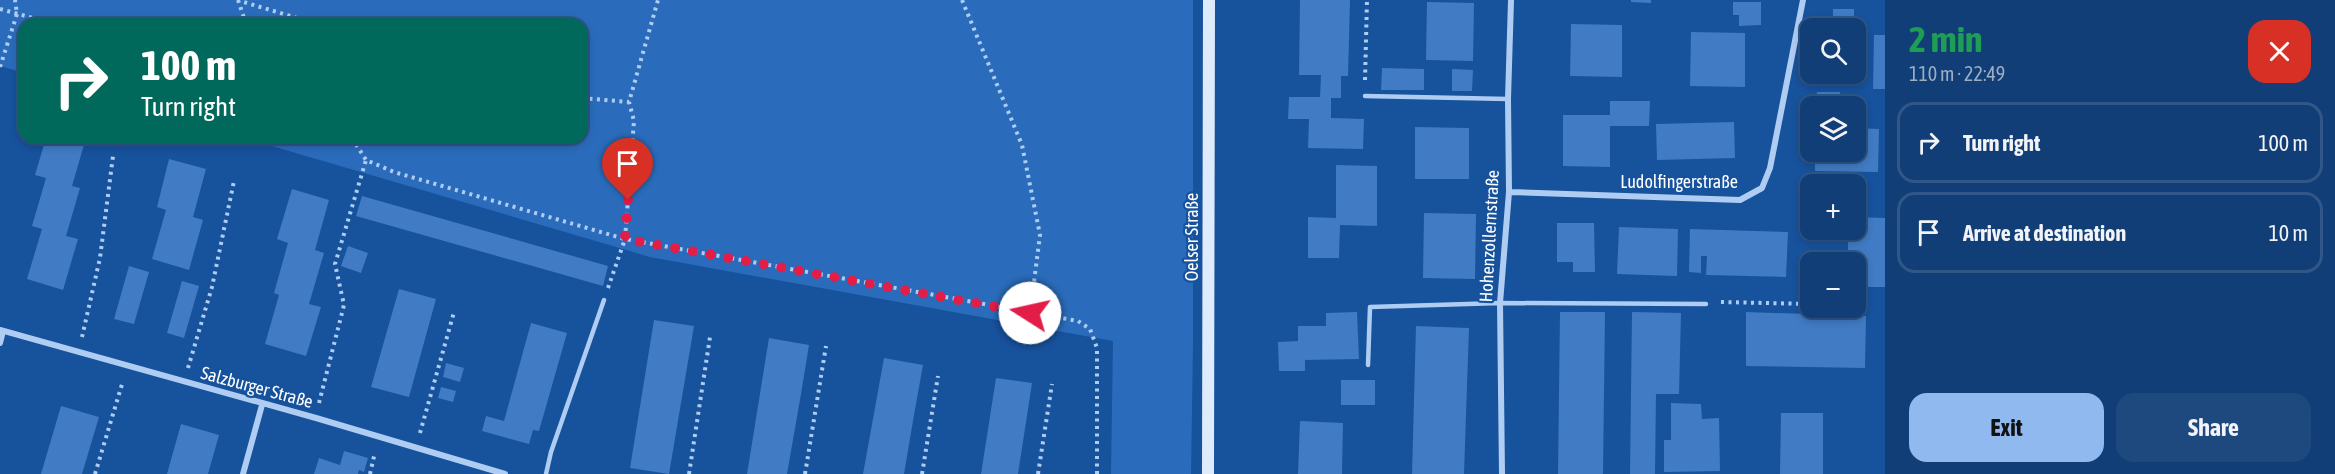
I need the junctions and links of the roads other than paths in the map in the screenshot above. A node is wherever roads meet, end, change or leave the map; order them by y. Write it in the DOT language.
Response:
graph roads {
  1 [pos="1209,0"];
  2 [pos="1511,0"];
  3 [pos="1803,0"];
  4 [pos="1365,96"];
  5 [pos="1508,99"];
  6 [pos="1509,192"];
  7 [pos="604,300"];
  8 [pos="1500,303"];
  9 [pos="1706,304"];
  10 [pos="2,331"];
  11 [pos="0,343"];
  12 [pos="1368,365"];
  13 [pos="262,405"];
  14 [pos="243,474"];
  15 [pos="505,474"];
  16 [pos="546,474"];
  17 [pos="1208,474"];
  18 [pos="1502,474"];
  1 -- 17 [label="main road, Oelser Straße"];
  2 -- 5 [label="street, Hohenzollernstraße"];
  3 -- 6 [label="street, Ludolfingerstraße"];
  4 -- 5 [label="lane"];
  5 -- 6 [label="street, Hohenzollernstraße"];
  6 -- 8 [label="street, Hohenzollernstraße"];
  7 -- 16 [label="lane"];
  8 -- 9 [label="lane"];
  8 -- 12 [label="lane"];
  8 -- 18 [label="street, Hohenzollernstraße"];
  10 -- 11 [label="street"];
  10 -- 13 [label="street, Salzburger Straße"];
  13 -- 14 [label="street"];
  13 -- 15 [label="street, Salzburger Straße"];
}
